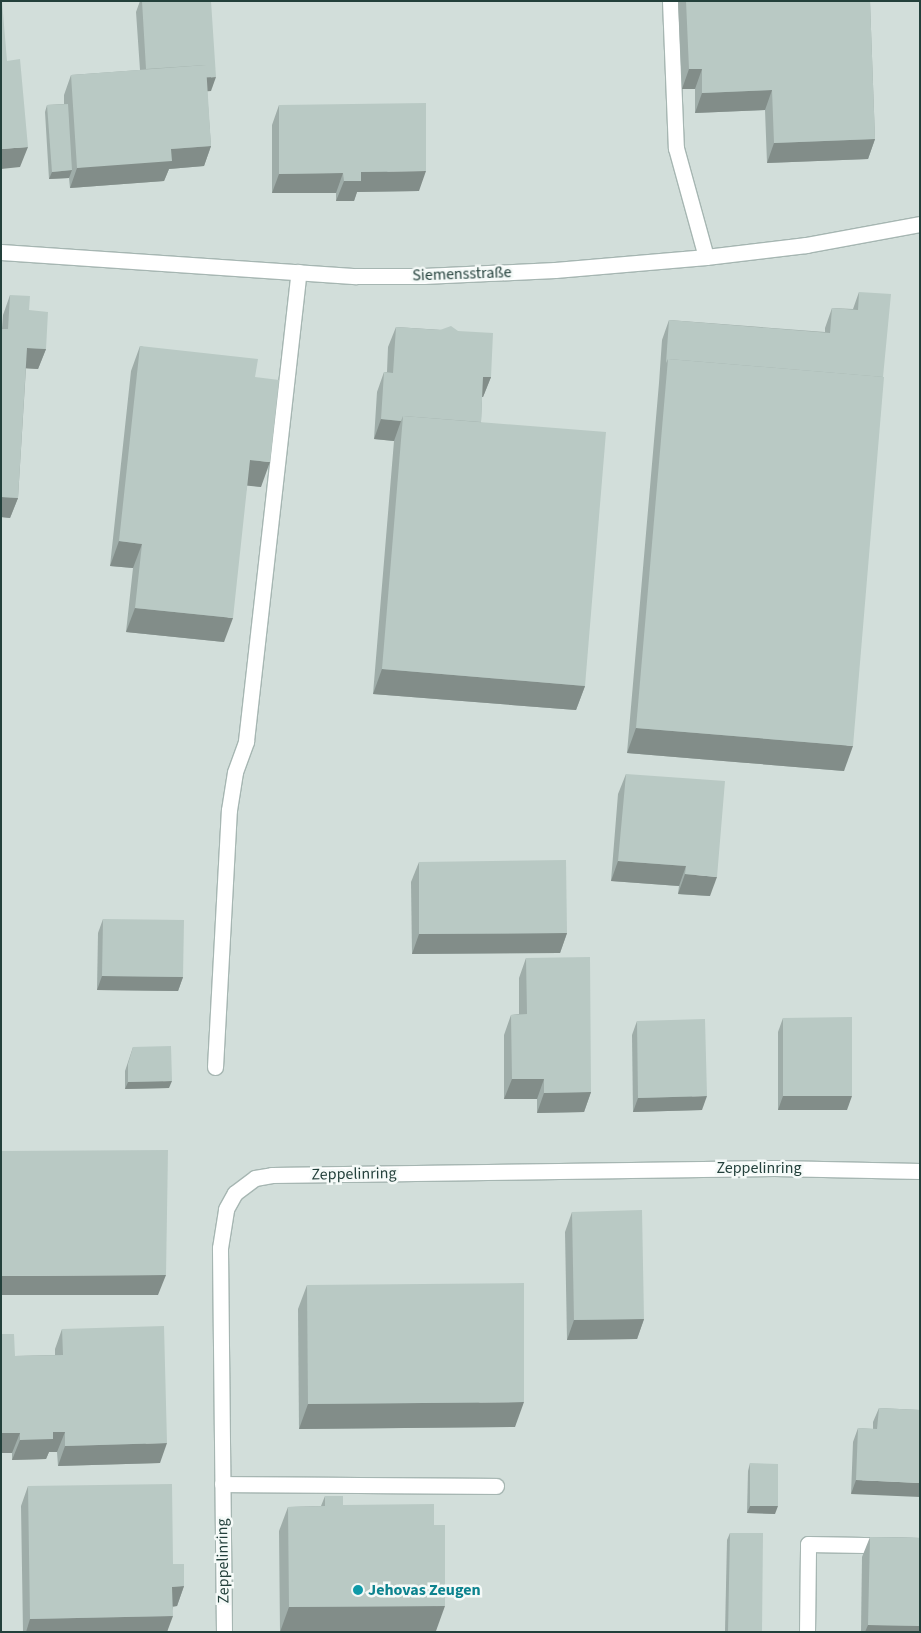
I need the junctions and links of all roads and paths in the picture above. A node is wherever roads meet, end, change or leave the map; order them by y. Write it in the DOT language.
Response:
graph roads {
  1 [pos="670,1"];
  2 [pos="920,224"];
  3 [pos="1,252"];
  4 [pos="706,257"];
  5 [pos="299,272"];
  6 [pos="215,1067"];
  7 [pos="920,1171"];
  8 [pos="222,1484"];
  9 [pos="496,1486"];
  10 [pos="920,1546"];
  11 [pos="224,1632"];
  12 [pos="807,1632"];
  1 -- 4 [label="street"];
  2 -- 4 [label="street, Siemensstraße"];
  3 -- 5 [label="street, Siemensstraße"];
  4 -- 5 [label="street, Siemensstraße"];
  5 -- 6 [label="street"];
  7 -- 8 [label="street, Zeppelinring"];
  8 -- 9 [label="street"];
  8 -- 11 [label="street, Zeppelinring"];
  10 -- 12 [label="street"];
}
